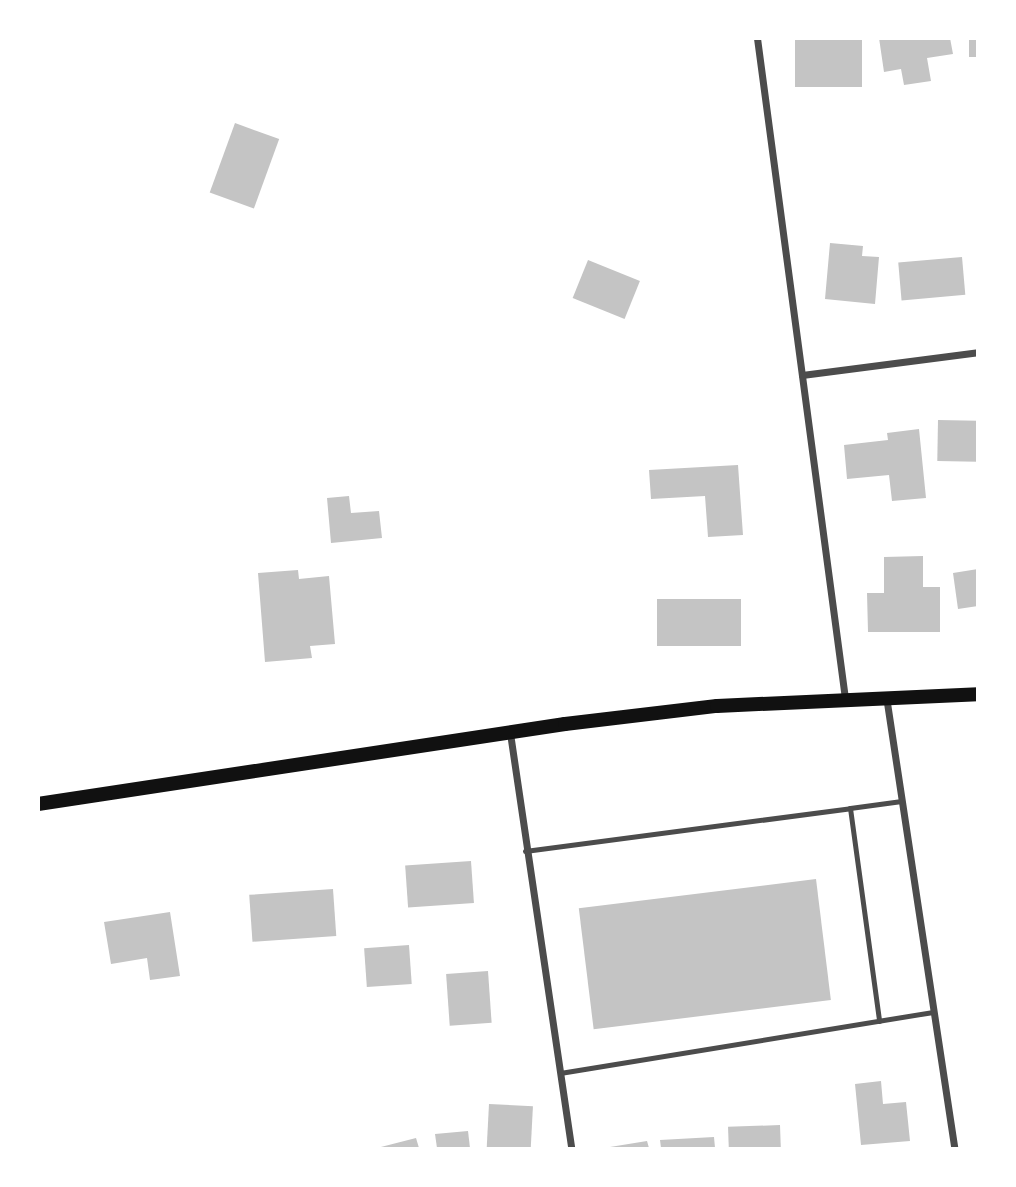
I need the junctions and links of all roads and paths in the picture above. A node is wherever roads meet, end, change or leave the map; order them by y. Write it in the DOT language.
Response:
graph roads {
  1 [pos="757,38"];
  2 [pos="978,352"];
  3 [pos="802,374"];
  4 [pos="978,694"];
  5 [pos="886,696"];
  6 [pos="845,698"];
  7 [pos="510,733"];
  8 [pos="902,802"];
  9 [pos="38,804"];
  10 [pos="850,808"];
  11 [pos="525,851"];
  12 [pos="933,1012"];
  13 [pos="878,1021"];
  14 [pos="560,1073"];
  15 [pos="571,1149"];
  16 [pos="954,1149"];
  1 -- 3 [label="street"];
  2 -- 3 [label="street"];
  3 -- 6 [label="street"];
  4 -- 5 [label="main road"];
  5 -- 6 [label="main road"];
  5 -- 8 [label="street"];
  6 -- 7 [label="main road"];
  7 -- 9 [label="main road"];
  7 -- 11 [label="street"];
  8 -- 10 [label="lane"];
  8 -- 12 [label="street"];
  10 -- 11 [label="lane"];
  10 -- 13 [label="lane"];
  11 -- 14 [label="street"];
  12 -- 13 [label="lane"];
  12 -- 16 [label="street"];
  13 -- 14 [label="lane"];
  14 -- 15 [label="street"];
}
